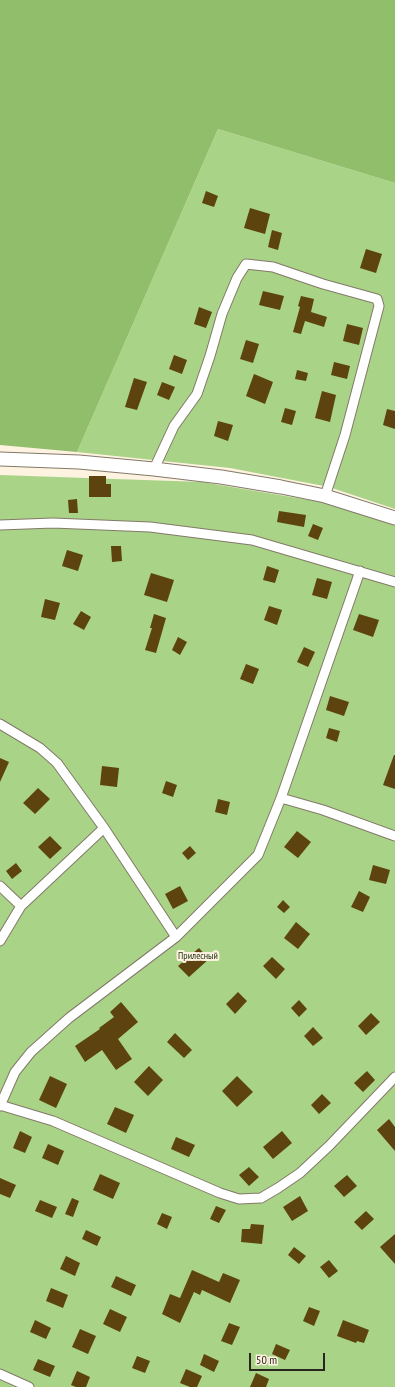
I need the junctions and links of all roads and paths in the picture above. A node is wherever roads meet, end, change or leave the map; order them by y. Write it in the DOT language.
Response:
graph roads {
  1 [pos="0,459"];
  2 [pos="154,469"];
  3 [pos="325,496"];
  4 [pos="395,518"];
  5 [pos="0,525"];
  6 [pos="360,571"];
  7 [pos="395,582"];
  8 [pos="0,724"];
  9 [pos="281,798"];
  10 [pos="104,828"];
  11 [pos="395,836"];
  12 [pos="0,886"];
  13 [pos="21,906"];
  14 [pos="176,936"];
  15 [pos="0,941"];
  16 [pos="395,1077"];
  17 [pos="0,1105"];
  18 [pos="0,1374"];
  19 [pos="29,1387"];
  1 -- 2 [label="street"];
  2 -- 3 [label="street"];
  2 -- 3 [label="street"];
  3 -- 4 [label="street"];
  5 -- 6 [label="street"];
  6 -- 7 [label="street"];
  6 -- 9 [label="street"];
  8 -- 10 [label="street"];
  9 -- 11 [label="street"];
  9 -- 14 [label="street"];
  10 -- 13 [label="street"];
  10 -- 14 [label="street"];
  12 -- 13 [label="street"];
  13 -- 15 [label="street"];
  14 -- 17 [label="street"];
  16 -- 17 [label="street"];
  18 -- 19 [label="street"];
}
